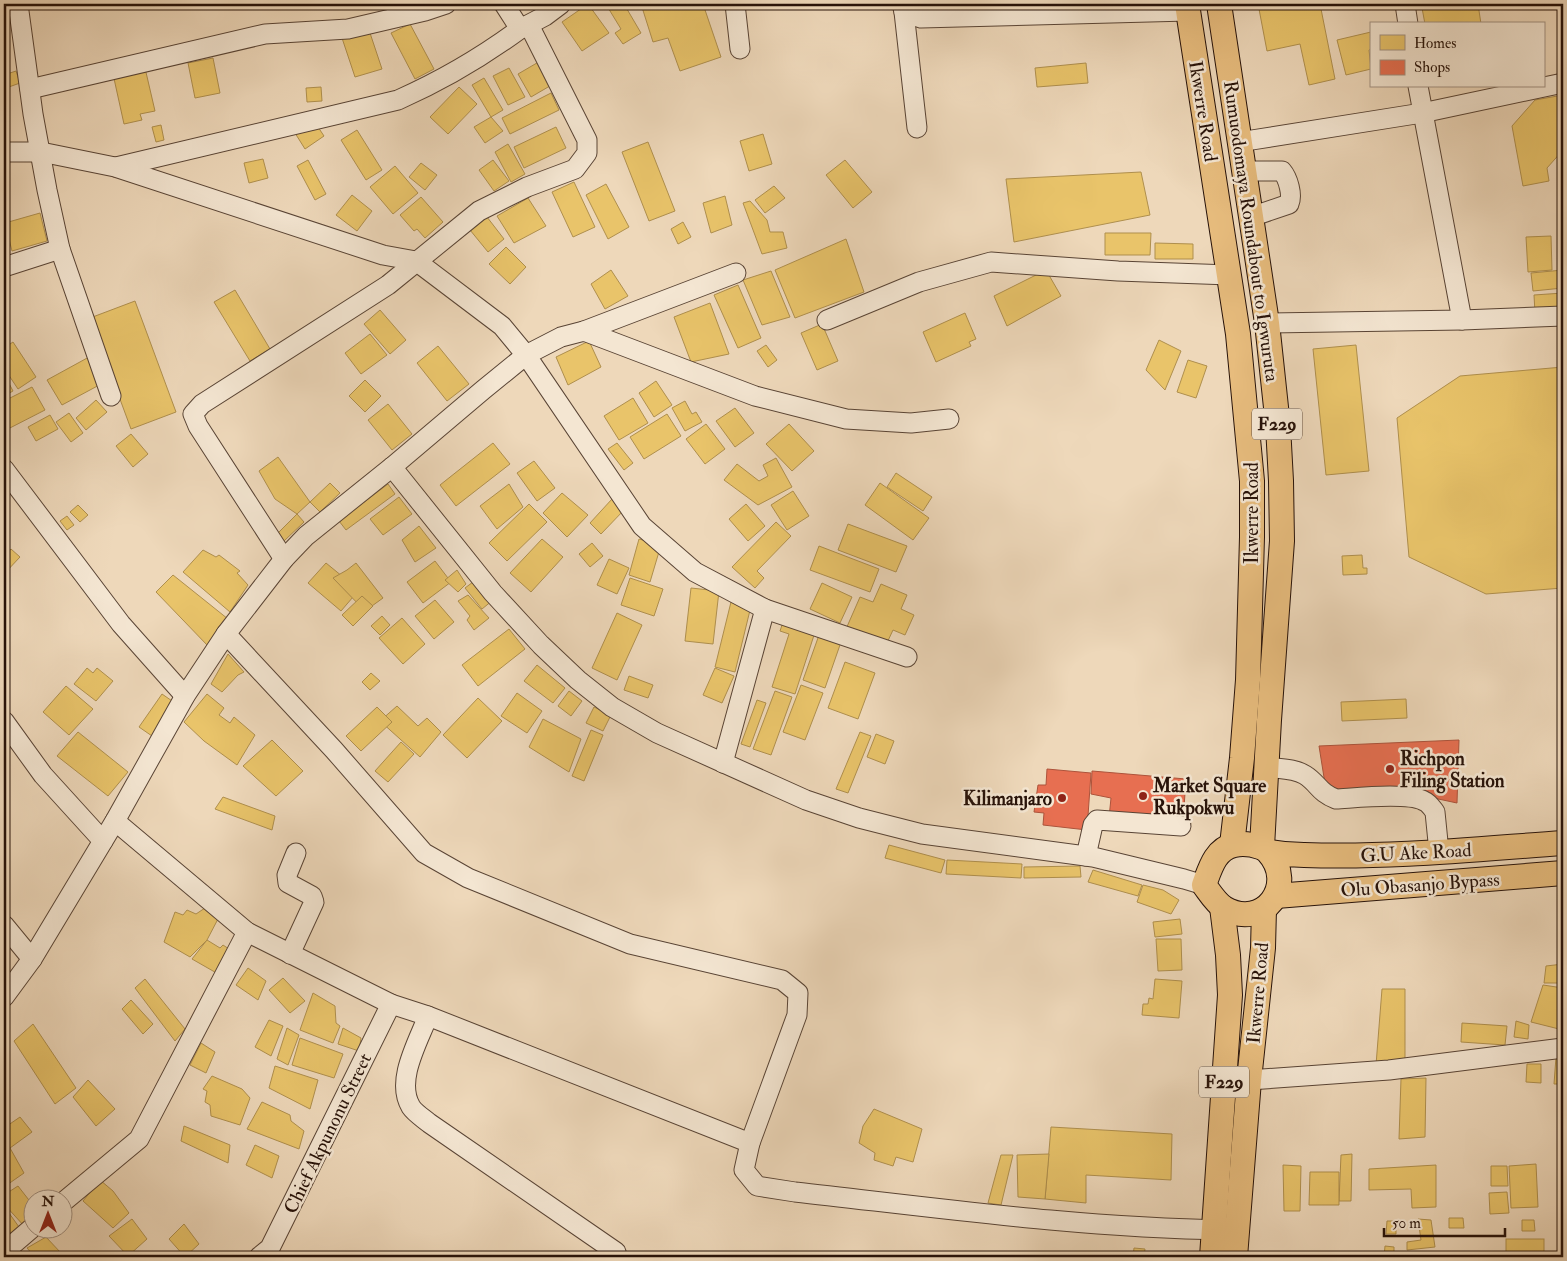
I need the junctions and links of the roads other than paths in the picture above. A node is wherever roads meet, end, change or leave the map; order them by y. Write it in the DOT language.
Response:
graph roads {
  1 [pos="16,4"];
  2 [pos="446,4"];
  3 [pos="504,4"];
  4 [pos="561,4"];
  5 [pos="735,4"];
  6 [pos="1219,4"];
  7 [pos="1405,4"];
  8 [pos="903,8"];
  9 [pos="1188,8"];
  10 [pos="4,11"];
  11 [pos="1408,22"];
  12 [pos="524,27"];
  13 [pos="740,49"];
  14 [pos="1563,83"];
  15 [pos="1544,87"];
  16 [pos="1418,88"];
  17 [pos="1540,88"];
  18 [pos="30,89"];
  19 [pos="1422,113"];
  20 [pos="917,128"];
  21 [pos="1239,142"];
  22 [pos="4,152"];
  23 [pos="41,152"];
  24 [pos="115,167"];
  25 [pos="1244,171"];
  26 [pos="1251,216"];
  27 [pos="60,249"];
  28 [pos="416,261"];
  29 [pos="4,267"];
  30 [pos="736,273"];
  31 [pos="1230,275"];
  32 [pos="1563,316"];
  33 [pos="827,320"];
  34 [pos="1462,320"];
  35 [pos="1267,323"];
  36 [pos="584,331"];
  37 [pos="526,355"];
  38 [pos="111,396"];
  39 [pos="950,419"];
  40 [pos="392,467"];
  41 [pos="4,469"];
  42 [pos="284,559"];
  43 [pos="765,609"];
  44 [pos="226,634"];
  45 [pos="907,657"];
  46 [pos="184,696"];
  47 [pos="4,721"];
  48 [pos="723,763"];
  49 [pos="1267,767"];
  50 [pos="114,821"];
  51 [pos="1181,826"];
  52 [pos="103,841"];
  53 [pos="1563,843"];
  54 [pos="1232,845"];
  55 [pos="1265,850"];
  56 [pos="1439,852"];
  57 [pos="296,853"];
  58 [pos="1086,856"];
  59 [pos="1563,873"];
  60 [pos="1204,885"];
  61 [pos="1270,902"];
  62 [pos="1222,907"];
  63 [pos="4,925"];
  64 [pos="247,932"];
  65 [pos="290,954"];
  66 [pos="32,959"];
  67 [pos="4,997"];
  68 [pos="391,1004"];
  69 [pos="428,1016"];
  70 [pos="1563,1048"];
  71 [pos="1249,1080"];
  72 [pos="750,1143"];
  73 [pos="72,1195"];
  74 [pos="1226,1230"];
  75 [pos="22,1237"];
  76 [pos="4,1252"];
  77 [pos="616,1252"];
  78 [pos="259,1257"];
  79 [pos="1212,1257"];
  80 [pos="1235,1257"];
  1 -- 10 [label="street"];
  1 -- 18 [label="street"];
  2 -- 18 [label="street"];
  3 -- 12 [label="street"];
  4 -- 12 [label="street"];
  5 -- 13 [label="street"];
  6 -- 21 [label="main road, Rumuodomaya Roundabout to Igwuruta / F229"];
  7 -- 11 [label="street"];
  8 -- 9 [label="street"];
  8 -- 20 [label="street"];
  9 -- 31 [label="main road, Ikwerre Road / F229"];
  12 -- 24 [label="street"];
  12 -- 28 [label="street"];
  14 -- 15 [label="street"];
  16 -- 19 [label="street"];
  17 -- 19 [label="street"];
  18 -- 23 [label="street"];
  19 -- 21 [label="street"];
  19 -- 34 [label="street"];
  21 -- 25 [label="main road, Rumuodomaya Roundabout to Igwuruta / F229"];
  22 -- 23 [label="street"];
  23 -- 24 [label="street"];
  23 -- 27 [label="street"];
  24 -- 28 [label="street"];
  25 -- 26 [label="main road, Rumuodomaya Roundabout to Igwuruta / F229"];
  25 -- 26 [label="street"];
  26 -- 35 [label="main road, Rumuodomaya Roundabout to Igwuruta / F229"];
  27 -- 29 [label="street"];
  27 -- 38 [label="street"];
  28 -- 37 [label="street"];
  28 -- 42 [label="street"];
  30 -- 36 [label="street"];
  31 -- 33 [label="street"];
  31 -- 54 [label="main road, Ikwerre Road / F229"];
  32 -- 34 [label="street"];
  34 -- 35 [label="street"];
  35 -- 49 [label="main road, Rumuodomaya Roundabout to Igwuruta / F229"];
  36 -- 37 [label="street"];
  36 -- 39 [label="street"];
  37 -- 40 [label="street"];
  37 -- 43 [label="street"];
  40 -- 42 [label="street"];
  40 -- 48 [label="street"];
  41 -- 46 [label="street"];
  42 -- 44 [label="street"];
  43 -- 45 [label="street"];
  43 -- 48 [label="street"];
  44 -- 46 [label="street"];
  44 -- 72 [label="street"];
  46 -- 50 [label="street"];
  47 -- 52 [label="street"];
  48 -- 58 [label="street"];
  49 -- 55 [label="main road, Rumuodomaya Roundabout to Igwuruta / F229"];
  49 -- 56 [label="street"];
  50 -- 52 [label="street"];
  50 -- 64 [label="street"];
  51 -- 58 [label="street"];
  52 -- 66 [label="street"];
  53 -- 56 [label="main road, G.U Ake Road"];
  54 -- 55 [label="main road"];
  54 -- 60 [label="main road"];
  55 -- 56 [label="main road, G.U Ake Road"];
  55 -- 61 [label="main road, F229"];
  57 -- 65 [label="street"];
  58 -- 60 [label="street"];
  59 -- 61 [label="main road, Olu Obasanjo Bypass"];
  60 -- 62 [label="main road"];
  61 -- 62 [label="main road"];
  61 -- 71 [label="main road, Ikwerre Road / F229"];
  62 -- 74 [label="main road, F229"];
  63 -- 66 [label="street"];
  64 -- 65 [label="street"];
  64 -- 73 [label="street"];
  65 -- 68 [label="street"];
  66 -- 67 [label="street"];
  68 -- 69 [label="street"];
  68 -- 78 [label="street, Chief Akpunonu Street"];
  69 -- 72 [label="street"];
  69 -- 77 [label="street"];
  70 -- 71 [label="street"];
  71 -- 74 [label="main road, Ikwerre Road / F229"];
  72 -- 74 [label="street"];
  74 -- 79 [label="main road, F229"];
  74 -- 80 [label="main road, Ikwerre Road / F229"];
  75 -- 76 [label="street"];
}
